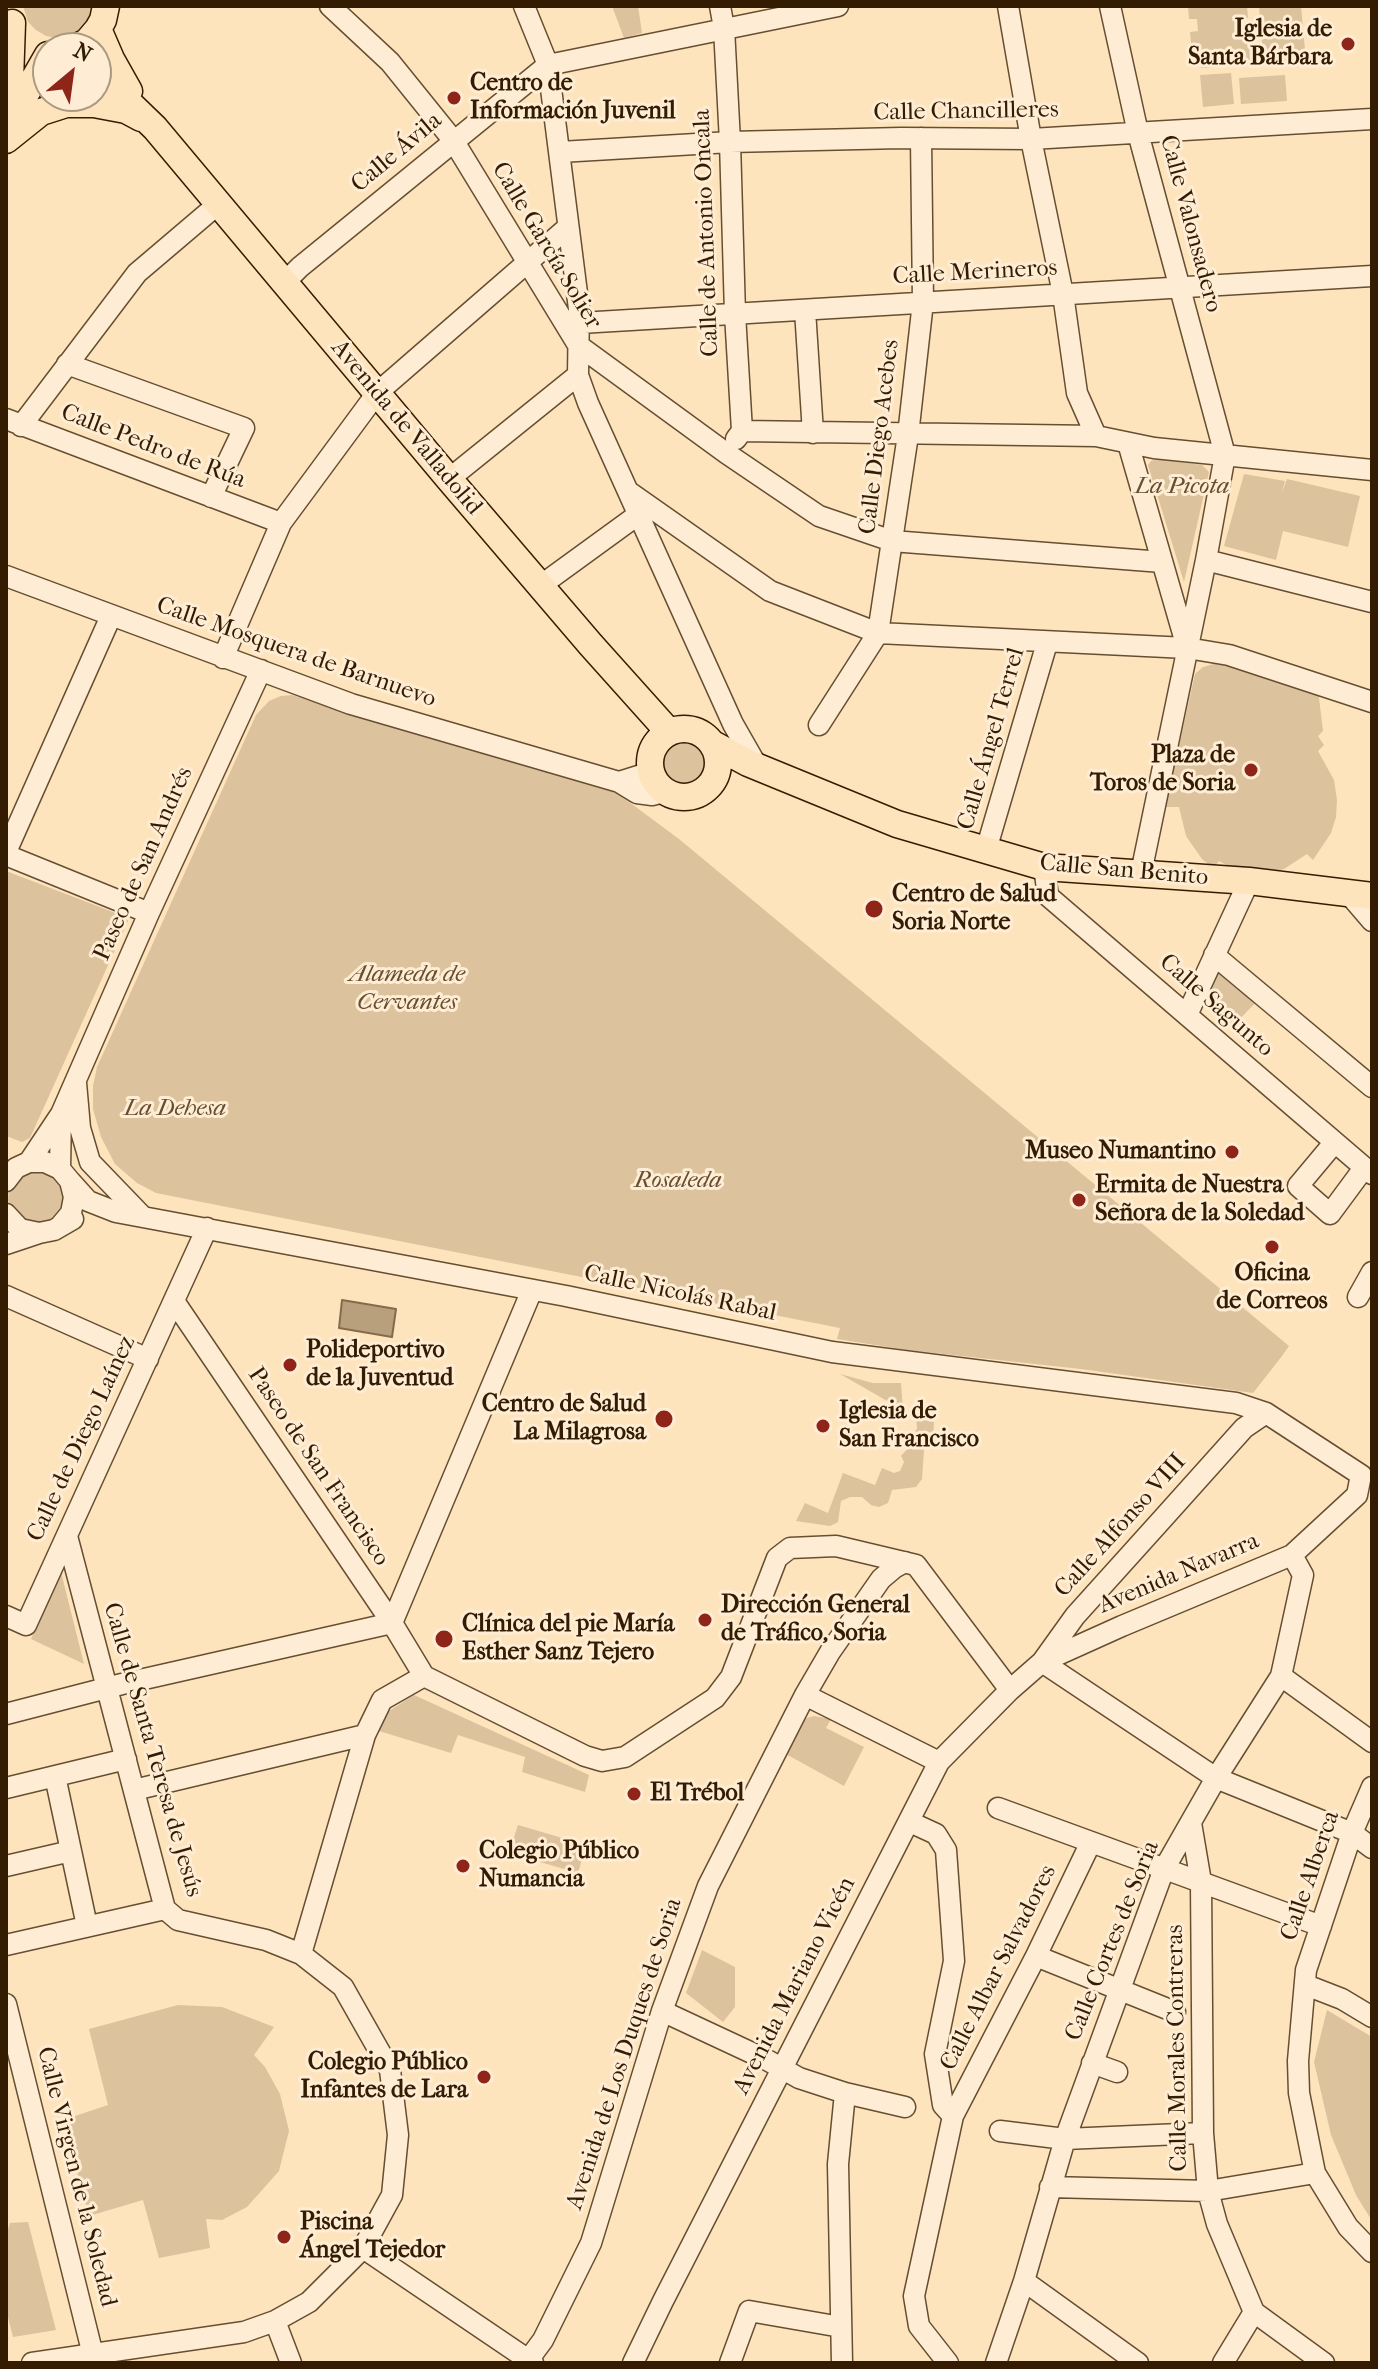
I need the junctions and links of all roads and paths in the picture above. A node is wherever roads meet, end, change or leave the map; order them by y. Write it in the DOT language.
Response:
graph roads {
  1 [pos="330,6"];
  2 [pos="524,6"];
  3 [pos="720,6"];
  4 [pos="838,6"];
  5 [pos="1008,6"];
  6 [pos="1110,6"];
  7 [pos="10,14"];
  8 [pos="102,18"];
  9 [pos="724,28"];
  10 [pos="32,44"];
  11 [pos="548,65"];
  12 [pos="32,82"];
  13 [pos="112,86"];
  14 [pos="6,94"];
  15 [pos="1372,119"];
  16 [pos="148,121"];
  17 [pos="6,128"];
  18 [pos="1138,133"];
  19 [pos="921,138"];
  20 [pos="1031,139"];
  21 [pos="6,140"];
  22 [pos="453,140"];
  23 [pos="730,142"];
  24 [pos="560,152"];
  25 [pos="217,205"];
  26 [pos="567,228"];
  27 [pos="528,262"];
  28 [pos="1372,276"];
  29 [pos="283,284"];
  30 [pos="1181,287"];
  31 [pos="1063,294"];
  32 [pos="923,302"];
  33 [pos="805,310"];
  34 [pos="735,314"];
  35 [pos="580,323"];
  36 [pos="578,345"];
  37 [pos="67,364"];
  38 [pos="578,375"];
  39 [pos="377,393"];
  40 [pos="14,423"];
  41 [pos="742,431"];
  42 [pos="813,433"];
  43 [pos="908,435"];
  44 [pos="1096,436"];
  45 [pos="1128,443"];
  46 [pos="726,453"];
  47 [pos="1225,455"];
  48 [pos="1372,470"];
  49 [pos="449,479"];
  50 [pos="629,492"];
  51 [pos="211,497"];
  52 [pos="639,514"];
  53 [pos="281,523"];
  54 [pos="892,541"];
  55 [pos="1206,560"];
  56 [pos="1162,562"];
  57 [pos="6,576"];
  58 [pos="540,586"];
  59 [pos="1170,591"];
  60 [pos="1199,592"];
  61 [pos="1372,602"];
  62 [pos="111,616"];
  63 [pos="878,633"];
  64 [pos="1047,643"];
  65 [pos="1187,648"];
  66 [pos="223,658"];
  67 [pos="261,670"];
  68 [pos="1372,702"];
  69 [pos="819,725"];
  70 [pos="669,732"];
  71 [pos="713,744"];
  72 [pos="752,764"];
  73 [pos="717,774"];
  74 [pos="658,782"];
  75 [pos="986,850"];
  76 [pos="6,854"];
  77 [pos="1044,867"];
  78 [pos="1141,873"];
  79 [pos="1249,881"];
  80 [pos="1360,894"];
  81 [pos="149,913"];
  82 [pos="1372,921"];
  83 [pos="1214,955"];
  84 [pos="1187,1015"];
  85 [pos="76,1079"];
  86 [pos="1372,1087"];
  87 [pos="61,1114"];
  88 [pos="1334,1143"];
  89 [pos="14,1166"];
  90 [pos="1368,1171"];
  91 [pos="65,1175"];
  92 [pos="116,1212"];
  93 [pos="6,1214"];
  94 [pos="143,1217"];
  95 [pos="166,1221"];
  96 [pos="61,1225"];
  97 [pos="207,1228"];
  98 [pos="39,1233"];
  99 [pos="6,1244"];
  100 [pos="1372,1272"];
  101 [pos="185,1273"];
  102 [pos="532,1290"];
  103 [pos="6,1296"];
  104 [pos="1358,1297"];
  105 [pos="174,1301"];
  106 [pos="201,1340"];
  107 [pos="151,1351"];
  108 [pos="1236,1403"];
  109 [pos="1266,1413"];
  110 [pos="1244,1428"];
  111 [pos="1365,1501"];
  112 [pos="67,1536"];
  113 [pos="1292,1555"];
  114 [pos="905,1562"];
  115 [pos="6,1616"];
  116 [pos="392,1623"];
  117 [pos="1042,1662"];
  118 [pos="424,1676"];
  119 [pos="1281,1676"];
  120 [pos="107,1688"];
  121 [pos="1010,1690"];
  122 [pos="805,1695"];
  123 [pos="6,1714"];
  124 [pos="365,1735"];
  125 [pos="1372,1742"];
  126 [pos="126,1759"];
  127 [pos="939,1762"];
  128 [pos="55,1776"];
  129 [pos="1216,1778"];
  130 [pos="1372,1787"];
  131 [pos="6,1788"];
  132 [pos="134,1790"];
  133 [pos="998,1808"];
  134 [pos="910,1822"];
  135 [pos="1191,1823"];
  136 [pos="1352,1833"];
  137 [pos="1091,1842"];
  138 [pos="1372,1848"];
  139 [pos="71,1851"];
  140 [pos="6,1866"];
  141 [pos="1164,1869"];
  142 [pos="1201,1882"];
  143 [pos="165,1909"];
  144 [pos="87,1926"];
  145 [pos="1321,1926"];
  146 [pos="6,1945"];
  147 [pos="301,1954"];
  148 [pos="1036,1956"];
  149 [pos="1306,1985"];
  150 [pos="1120,1990"];
  151 [pos="6,2004"];
  152 [pos="662,2011"];
  153 [pos="1175,2012"];
  154 [pos="1372,2017"];
  155 [pos="1092,2063"];
  156 [pos="783,2068"];
  157 [pos="1117,2072"];
  158 [pos="845,2093"];
  159 [pos="905,2107"];
  160 [pos="953,2116"];
  161 [pos="1000,2131"];
  162 [pos="1203,2133"];
  163 [pos="1065,2139"];
  164 [pos="1315,2173"];
  165 [pos="1050,2187"];
  166 [pos="1208,2191"];
  167 [pos="363,2248"];
  168 [pos="1372,2252"];
  169 [pos="1024,2281"];
  170 [pos="1254,2312"];
  171 [pos="847,2319"];
  172 [pos="275,2321"];
  173 [pos="94,2358"];
  174 [pos="529,2362"];
  175 [pos="32,2363"];
  176 [pos="291,2363"];
  177 [pos="633,2363"];
  178 [pos="730,2363"];
  179 [pos="842,2363"];
  180 [pos="853,2363"];
  181 [pos="948,2363"];
  182 [pos="996,2363"];
  183 [pos="1138,2363"];
  184 [pos="1223,2363"];
  185 [pos="1324,2363"];
  1 -- 22 [label="street, Calle García Solier"];
  2 -- 11 [label="street"];
  3 -- 9 [label="street, Calle de Antonio Oncala"];
  4 -- 9 [label="street"];
  5 -- 20 [label="street"];
  6 -- 18 [label="street, Calle Valonsadero"];
  7 -- 10 [label="main road"];
  7 -- 14 [label="main road"];
  8 -- 16 [label="main road"];
  9 -- 11 [label="street"];
  9 -- 23 [label="street, Calle de Antonio Oncala"];
  11 -- 22 [label="street, Calle Ávila"];
  11 -- 24 [label="street"];
  12 -- 17 [label="main road"];
  13 -- 16 [label="main road"];
  15 -- 18 [label="street, Calle Chancilleres"];
  16 -- 21 [label="main road"];
  16 -- 25 [label="main road, Avenida de Valladolid"];
  18 -- 20 [label="street, Calle Chancilleres"];
  18 -- 30 [label="street, Calle Valonsadero"];
  19 -- 20 [label="street, Calle Chancilleres"];
  19 -- 23 [label="street, Calle Chancilleres"];
  19 -- 32 [label="street, Calle Diego Acebes"];
  20 -- 31 [label="street"];
  22 -- 27 [label="street, Calle García Solier"];
  22 -- 29 [label="street, Calle Ávila"];
  23 -- 24 [label="street, Calle Chancilleres"];
  23 -- 34 [label="street, Calle de Antonio Oncala"];
  24 -- 26 [label="street"];
  25 -- 29 [label="main road, Avenida de Valladolid"];
  25 -- 37 [label="street"];
  26 -- 27 [label="street"];
  26 -- 35 [label="street"];
  27 -- 36 [label="street, Calle García Solier"];
  27 -- 39 [label="street"];
  28 -- 30 [label="street, Calle Merineros"];
  29 -- 39 [label="main road, Avenida de Valladolid"];
  30 -- 31 [label="street, Calle Merineros"];
  30 -- 47 [label="street, Calle Valonsadero"];
  31 -- 32 [label="street, Calle Merineros"];
  31 -- 44 [label="street"];
  32 -- 33 [label="street, Calle Merineros"];
  32 -- 43 [label="street, Calle Diego Acebes"];
  33 -- 34 [label="street, Calle Merineros"];
  33 -- 42 [label="street"];
  34 -- 35 [label="street, Calle Merineros"];
  34 -- 41 [label="street, Calle de Antonio Oncala"];
  35 -- 36 [label="street"];
  36 -- 38 [label="street, Calle García Solier"];
  36 -- 46 [label="street"];
  37 -- 40 [label="street"];
  37 -- 51 [label="street"];
  38 -- 49 [label="street"];
  38 -- 50 [label="street, Calle García Solier"];
  39 -- 49 [label="main road, Avenida de Valladolid"];
  39 -- 53 [label="street"];
  40 -- 51 [label="street, Calle Pedro de Rúa"];
  41 -- 42 [label="street"];
  41 -- 46 [label="street"];
  42 -- 43 [label="street"];
  43 -- 44 [label="street"];
  43 -- 54 [label="street, Calle Diego Acebes"];
  44 -- 45 [label="street"];
  45 -- 47 [label="street"];
  45 -- 56 [label="street"];
  46 -- 54 [label="street"];
  47 -- 48 [label="street"];
  47 -- 55 [label="street"];
  49 -- 58 [label="main road, Avenida de Valladolid"];
  50 -- 52 [label="street, Calle García Solier"];
  50 -- 63 [label="street"];
  51 -- 53 [label="street, Calle Pedro de Rúa"];
  52 -- 58 [label="street"];
  52 -- 72 [label="street, Calle García Solier"];
  53 -- 66 [label="street"];
  54 -- 56 [label="street"];
  54 -- 63 [label="street, Calle Diego Acebes"];
  55 -- 60 [label="street"];
  55 -- 61 [label="street"];
  56 -- 59 [label="street"];
  57 -- 62 [label="street, Calle Mosquera de Barnuevo"];
  58 -- 70 [label="main road, Avenida de Valladolid"];
  59 -- 60 [label="street"];
  59 -- 65 [label="street"];
  60 -- 65 [label="street"];
  62 -- 66 [label="street, Calle Mosquera de Barnuevo"];
  62 -- 76 [label="street"];
  63 -- 64 [label="street"];
  63 -- 69 [label="street, Calle Diego Acebes"];
  64 -- 65 [label="street"];
  64 -- 75 [label="street, Calle Ángel Terrel"];
  65 -- 68 [label="street"];
  65 -- 78 [label="street"];
  66 -- 67 [label="street, Calle Mosquera de Barnuevo"];
  67 -- 74 [label="street, Calle Mosquera de Barnuevo"];
  67 -- 81 [label="street, Paseo de San Andrés"];
  70 -- 71 [label="main road"];
  70 -- 74 [label="main road"];
  71 -- 72 [label="main road, Calle San Benito"];
  71 -- 73 [label="main road"];
  72 -- 73 [label="main road"];
  72 -- 75 [label="main road, Calle San Benito"];
  73 -- 74 [label="main road"];
  75 -- 77 [label="main road, Calle San Benito"];
  76 -- 81 [label="street"];
  77 -- 78 [label="main road, Calle San Benito"];
  77 -- 84 [label="street, Calle Sagunto"];
  78 -- 79 [label="main road, Calle San Benito"];
  79 -- 80 [label="main road, Calle San Benito"];
  79 -- 83 [label="street"];
  80 -- 82 [label="street"];
  81 -- 85 [label="street, Paseo de San Andrés"];
  83 -- 84 [label="street"];
  83 -- 86 [label="street"];
  84 -- 88 [label="street, Calle Sagunto"];
  85 -- 87 [label="street, Paseo de San Andrés"];
  85 -- 94 [label="street, Paseo de San Andrés"];
  87 -- 89 [label="street, Paseo de San Andrés"];
  87 -- 91 [label="street, Paseo de San Andrés"];
  88 -- 90 [label="street, Calle Sagunto"];
  88 -- 90 [label="street"];
  89 -- 91 [label="street"];
  91 -- 92 [label="street, Calle Nicolás Rabal"];
  91 -- 96 [label="street, Paseo de San Andrés"];
  92 -- 94 [label="street, Calle Nicolás Rabal"];
  92 -- 96 [label="street, Calle Nicolás Rabal"];
  93 -- 98 [label="street"];
  94 -- 95 [label="street, Calle Nicolás Rabal"];
  95 -- 97 [label="street, Calle Nicolás Rabal"];
  95 -- 101 [label="street, Calle de Diego Laínez"];
  96 -- 98 [label="street, Calle Nicolás Rabal"];
  97 -- 101 [label="street, Calle de Diego Laínez"];
  97 -- 102 [label="street, Calle Nicolás Rabal"];
  98 -- 99 [label="street, Calle Nicolás Rabal"];
  100 -- 104 [label="street"];
  101 -- 105 [label="street, Calle de Diego Laínez"];
  102 -- 108 [label="street, Calle Nicolás Rabal"];
  102 -- 116 [label="street"];
  103 -- 107 [label="street"];
  105 -- 106 [label="street, Paseo de San Francisco"];
  105 -- 107 [label="street, Calle de Diego Laínez"];
  106 -- 107 [label="street"];
  106 -- 116 [label="street, Paseo de San Francisco"];
  107 -- 112 [label="street, Calle de Diego Laínez"];
  108 -- 109 [label="street, Calle Nicolás Rabal"];
  108 -- 110 [label="street"];
  109 -- 110 [label="street, Calle Alfonso VIII"];
  109 -- 111 [label="street, Calle Nicolás Rabal"];
  110 -- 117 [label="street, Calle Alfonso VIII"];
  111 -- 113 [label="street"];
  112 -- 115 [label="street, Calle de Diego Laínez"];
  112 -- 120 [label="street, Calle de Santa Teresa de Jesús"];
  113 -- 117 [label="street, Avenida Navarra"];
  113 -- 119 [label="street, Calle Cortes de Soria"];
  114 -- 118 [label="street"];
  114 -- 121 [label="street"];
  114 -- 122 [label="street, Avenida de Los Duques de Soria"];
  116 -- 118 [label="street, Paseo de San Francisco"];
  116 -- 120 [label="street"];
  117 -- 121 [label="street, Avenida Mariano Vicén"];
  117 -- 129 [label="street"];
  118 -- 124 [label="street"];
  119 -- 125 [label="street"];
  119 -- 129 [label="street, Calle Cortes de Soria"];
  120 -- 123 [label="street"];
  120 -- 126 [label="street, Calle de Santa Teresa de Jesús"];
  121 -- 127 [label="street, Avenida Mariano Vicén"];
  122 -- 127 [label="street"];
  122 -- 152 [label="street, Avenida de Los Duques de Soria"];
  124 -- 132 [label="street"];
  124 -- 147 [label="street"];
  126 -- 128 [label="street"];
  126 -- 132 [label="street, Calle de Santa Teresa de Jesús"];
  127 -- 134 [label="street, Avenida Mariano Vicén"];
  128 -- 131 [label="street"];
  128 -- 139 [label="street"];
  129 -- 135 [label="street, Calle Cortes de Soria"];
  129 -- 136 [label="street"];
  130 -- 136 [label="street, Calle Alberca"];
  132 -- 143 [label="street, Calle de Santa Teresa de Jesús"];
  133 -- 137 [label="street"];
  134 -- 156 [label="street, Avenida Mariano Vicén"];
  134 -- 160 [label="street"];
  135 -- 141 [label="street, Calle Cortes de Soria"];
  135 -- 142 [label="street, Calle Morales Contreras"];
  136 -- 138 [label="street"];
  136 -- 145 [label="street, Calle Alberca"];
  137 -- 141 [label="street"];
  137 -- 148 [label="street, Calle Albar Salvadores"];
  139 -- 140 [label="street"];
  139 -- 144 [label="street"];
  141 -- 142 [label="street"];
  141 -- 150 [label="street, Calle Cortes de Soria"];
  142 -- 145 [label="street"];
  142 -- 162 [label="street, Calle Morales Contreras"];
  143 -- 144 [label="street"];
  143 -- 147 [label="street, Calle de Santa Teresa de Jesús"];
  144 -- 146 [label="street"];
  145 -- 149 [label="street, Calle Alberca"];
  147 -- 167 [label="street, Calle de Santa Teresa de Jesús"];
  148 -- 150 [label="street"];
  148 -- 160 [label="street, Calle Albar Salvadores"];
  149 -- 154 [label="street"];
  149 -- 164 [label="street, Calle Alberca"];
  150 -- 153 [label="street"];
  150 -- 155 [label="street, Calle Cortes de Soria"];
  151 -- 173 [label="street, Calle Virgen de la Soledad"];
  152 -- 156 [label="street"];
  152 -- 174 [label="street, Avenida de Los Duques de Soria"];
  155 -- 157 [label="street"];
  155 -- 163 [label="street, Calle Cortes de Soria"];
  156 -- 158 [label="street"];
  156 -- 177 [label="street, Avenida Mariano Vicén"];
  158 -- 159 [label="street"];
  158 -- 171 [label="street"];
  160 -- 181 [label="street, Calle Albar Salvadores"];
  161 -- 163 [label="street"];
  162 -- 163 [label="street"];
  162 -- 166 [label="street, Calle Morales Contreras"];
  163 -- 165 [label="street, Calle Cortes de Soria"];
  164 -- 166 [label="street"];
  164 -- 168 [label="street"];
  165 -- 166 [label="street"];
  165 -- 169 [label="street, Calle Cortes de Soria"];
  166 -- 170 [label="street, Calle Morales Contreras"];
  167 -- 172 [label="street, Calle de Santa Teresa de Jesús"];
  167 -- 174 [label="street"];
  169 -- 182 [label="street, Calle Cortes de Soria"];
  169 -- 183 [label="street"];
  170 -- 184 [label="street"];
  170 -- 185 [label="street"];
  171 -- 178 [label="street"];
  171 -- 179 [label="street"];
  171 -- 180 [label="street"];
  172 -- 173 [label="street, Calle de Santa Teresa de Jesús"];
  172 -- 176 [label="street"];
  173 -- 175 [label="street, Calle de Santa Teresa de Jesús"];
}
